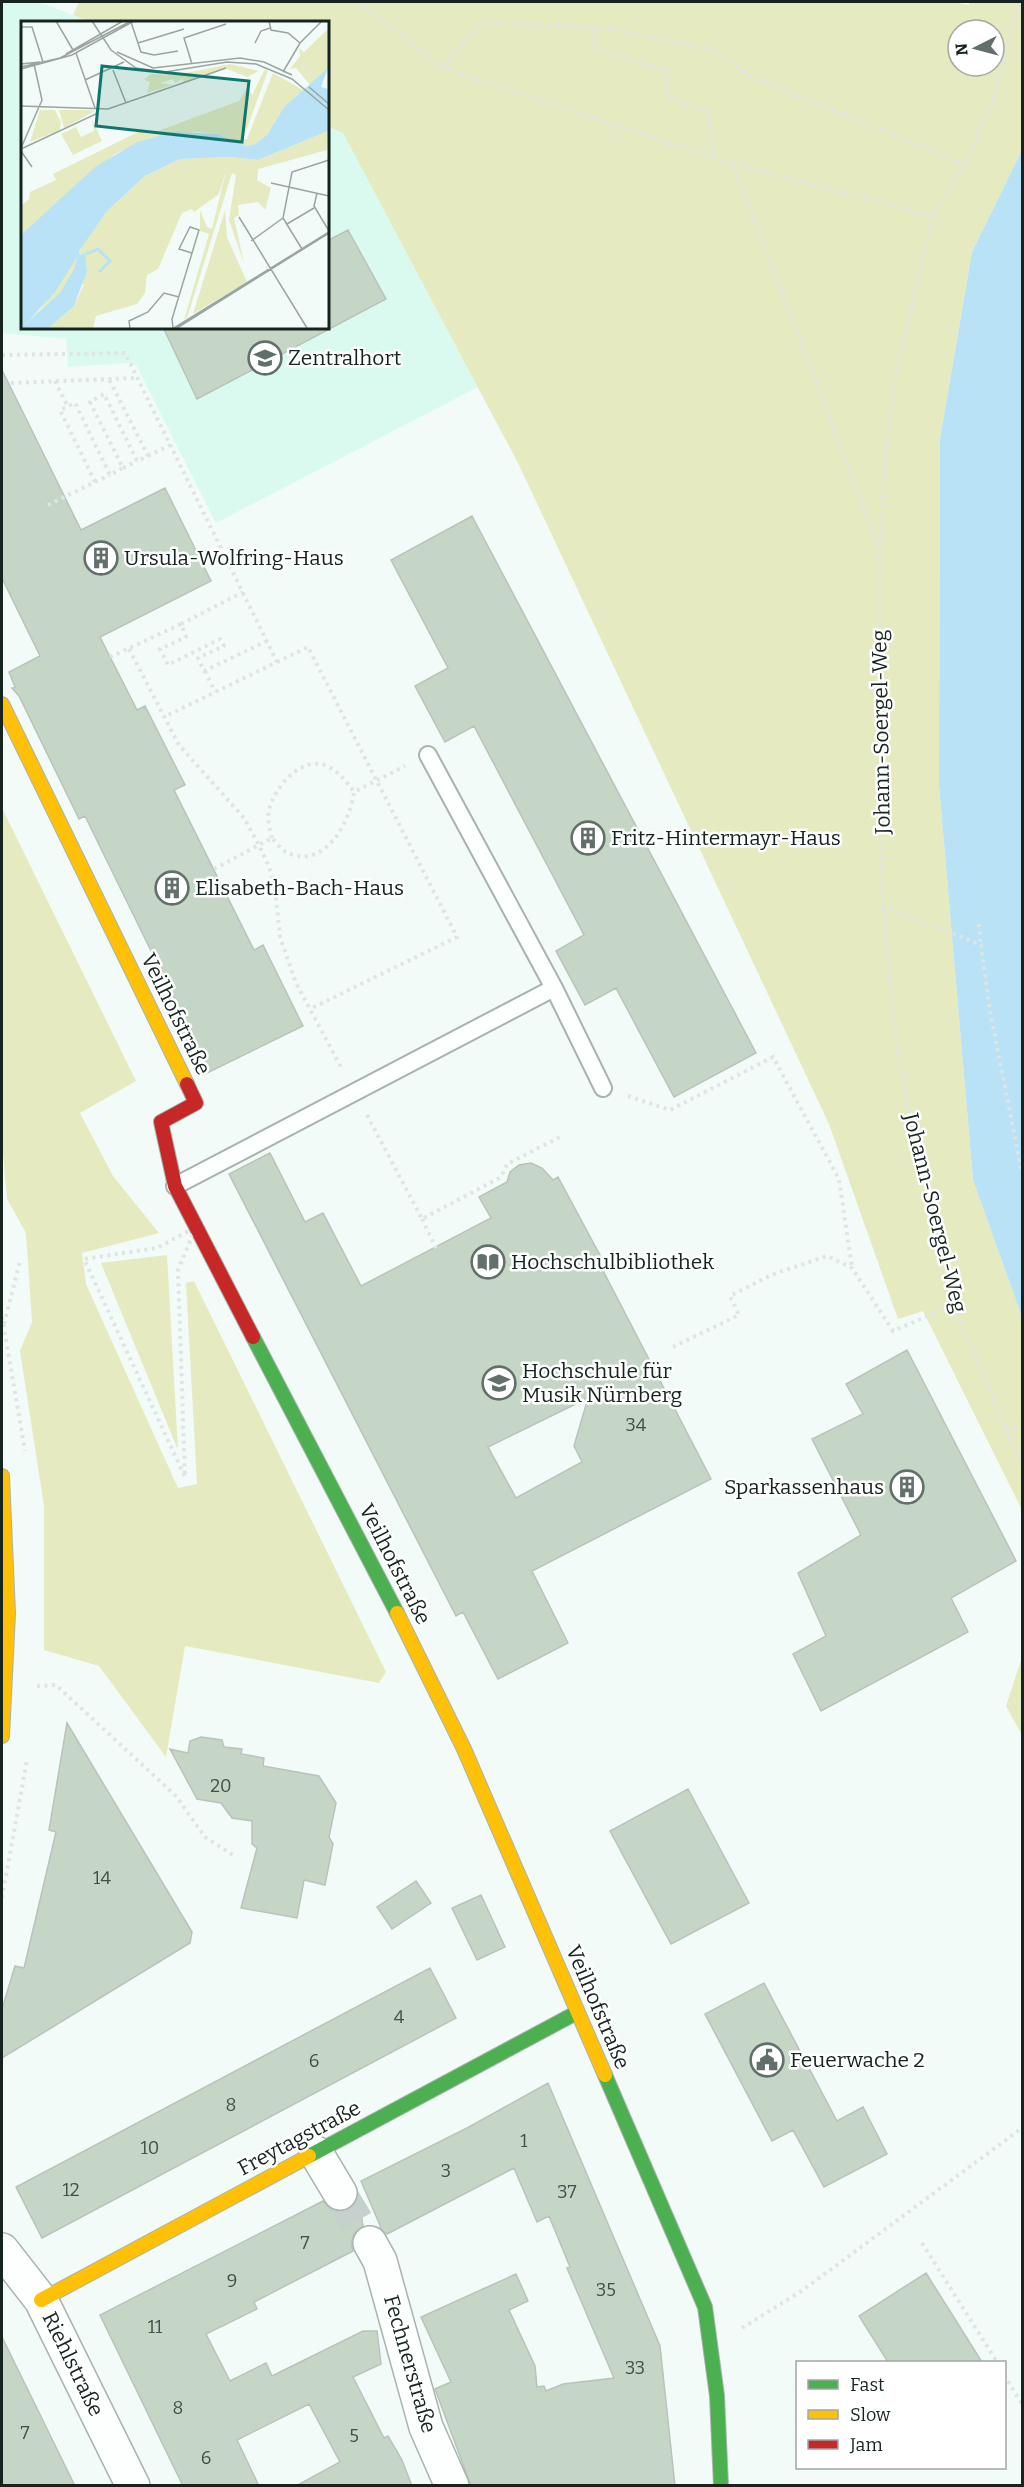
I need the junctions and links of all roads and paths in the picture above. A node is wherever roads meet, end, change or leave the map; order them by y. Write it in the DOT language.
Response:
graph roads {
  1 [pos="358,2"];
  2 [pos="1018,2"];
  3 [pos="596,28"];
  4 [pos="443,68"];
  5 [pos="713,157"];
  6 [pos="734,164"];
  7 [pos="965,164"];
  8 [pos="933,216"];
  9 [pos="2,355"];
  10 [pos="137,378"];
  11 [pos="109,379"];
  12 [pos="54,381"];
  13 [pos="11,383"];
  14 [pos="68,407"];
  15 [pos="170,445"];
  16 [pos="148,456"];
  17 [pos="137,461"];
  18 [pos="123,468"];
  19 [pos="110,475"];
  20 [pos="95,482"];
  21 [pos="48,505"];
  22 [pos="880,550"];
  23 [pos="243,592"];
  24 [pos="181,624"];
  25 [pos="267,641"];
  26 [pos="129,649"];
  27 [pos="110,657"];
  28 [pos="277,662"];
  29 [pos="204,671"];
  30 [pos="215,692"];
  31 [pos="2,704"];
  32 [pos="164,717"];
  33 [pos="428,755"];
  34 [pos="378,780"];
  35 [pos="354,792"];
  36 [pos="272,838"];
  37 [pos="259,845"];
  38 [pos="214,869"];
  39 [pos="883,906"];
  40 [pos="979,924"];
  41 [pos="981,945"];
  42 [pos="554,988"];
  43 [pos="310,1009"];
  44 [pos="603,1088"];
  45 [pos="355,1093"];
  46 [pos="560,1137"];
  47 [pos="1023,1173"];
  48 [pos="174,1186"];
  49 [pos="422,1219"];
  50 [pos="196,1227"];
  51 [pos="163,1245"];
  52 [pos="436,1248"];
  53 [pos="20,1261"];
  54 [pos="852,1268"];
  55 [pos="956,1304"];
  56 [pos="2,1327"];
  57 [pos="673,1347"];
  58 [pos="1023,1425"];
  59 [pos="1007,1431"];
  60 [pos="1023,1465"];
  61 [pos="2,1476"];
  62 [pos="6,1688"];
  63 [pos="2,1736"];
  64 [pos="233,1855"];
  65 [pos="576,2013"];
  66 [pos="1023,2128"];
  67 [pos="316,2152"];
  68 [pos="340,2193"];
  69 [pos="370,2243"];
  70 [pos="922,2243"];
  71 [pos="2,2250"];
  72 [pos="41,2300"];
  73 [pos="713,2346"];
  74 [pos="996,2361"];
  75 [pos="1006,2377"];
  76 [pos="1023,2404"];
  77 [pos="132,2486"];
  78 [pos="452,2486"];
  79 [pos="722,2486"];
  1 -- 4 [label="path"];
  2 -- 7 [label="path, Johann-Soergel-Weg"];
  3 -- 4 [label="path"];
  3 -- 5 [label="path"];
  3 -- 7 [label="path"];
  4 -- 5 [label="path"];
  5 -- 6 [label="path"];
  6 -- 8 [label="path"];
  6 -- 22 [label="path"];
  7 -- 8 [label="path, Johann-Soergel-Weg"];
  8 -- 22 [label="path, Johann-Soergel-Weg"];
  9 -- 10 [label="path"];
  10 -- 11 [label="path"];
  10 -- 15 [label="path"];
  11 -- 12 [label="path"];
  11 -- 16 [label="path"];
  12 -- 13 [label="path"];
  12 -- 14 [label="path"];
  14 -- 19 [label="path"];
  14 -- 20 [label="path"];
  15 -- 16 [label="path"];
  15 -- 23 [label="path"];
  16 -- 17 [label="path"];
  17 -- 18 [label="path"];
  17 -- 18 [label="path"];
  18 -- 19 [label="path"];
  19 -- 20 [label="path"];
  20 -- 21 [label="path"];
  22 -- 39 [label="path, Johann-Soergel-Weg"];
  23 -- 24 [label="path"];
  23 -- 25 [label="path"];
  24 -- 26 [label="path"];
  24 -- 29 [label="path"];
  25 -- 28 [label="path"];
  25 -- 29 [label="path"];
  26 -- 27 [label="path"];
  26 -- 32 [label="path"];
  28 -- 30 [label="path"];
  28 -- 34 [label="path"];
  29 -- 30 [label="path"];
  30 -- 32 [label="path"];
  31 -- 48 [label="street, Veilhofstraße"];
  32 -- 37 [label="path"];
  33 -- 34 [label="path"];
  33 -- 42 [label="lane"];
  34 -- 35 [label="path"];
  34 -- 43 [label="path"];
  35 -- 36 [label="path"];
  35 -- 36 [label="path"];
  36 -- 37 [label="path"];
  37 -- 38 [label="path"];
  37 -- 43 [label="path"];
  39 -- 41 [label="path"];
  39 -- 55 [label="path, Johann-Soergel-Weg"];
  40 -- 41 [label="path"];
  41 -- 47 [label="path"];
  42 -- 44 [label="lane"];
  42 -- 45 [label="lane"];
  43 -- 45 [label="path"];
  44 -- 54 [label="path"];
  45 -- 48 [label="lane"];
  45 -- 49 [label="path"];
  46 -- 49 [label="path"];
  48 -- 50 [label="street, Veilhofstraße"];
  49 -- 52 [label="path"];
  50 -- 51 [label="path"];
  50 -- 65 [label="street, Veilhofstraße"];
  53 -- 56 [label="path"];
  54 -- 55 [label="path"];
  54 -- 57 [label="path"];
  55 -- 59 [label="path, Johann-Soergel-Weg"];
  58 -- 59 [label="path"];
  59 -- 60 [label="path, Johann-Soergel-Weg"];
  61 -- 62 [label="street"];
  62 -- 63 [label="street"];
  62 -- 64 [label="path"];
  65 -- 67 [label="street, Freytagstraße"];
  65 -- 73 [label="street, Veilhofstraße"];
  66 -- 73 [label="path"];
  67 -- 68 [label="street"];
  67 -- 72 [label="street, Freytagstraße"];
  69 -- 78 [label="street, Fechnerstraße"];
  70 -- 74 [label="path"];
  71 -- 72 [label="street, Riehlstraße"];
  72 -- 77 [label="street, Riehlstraße"];
  73 -- 79 [label="street, Veilhofstraße"];
  75 -- 76 [label="path"];
}
